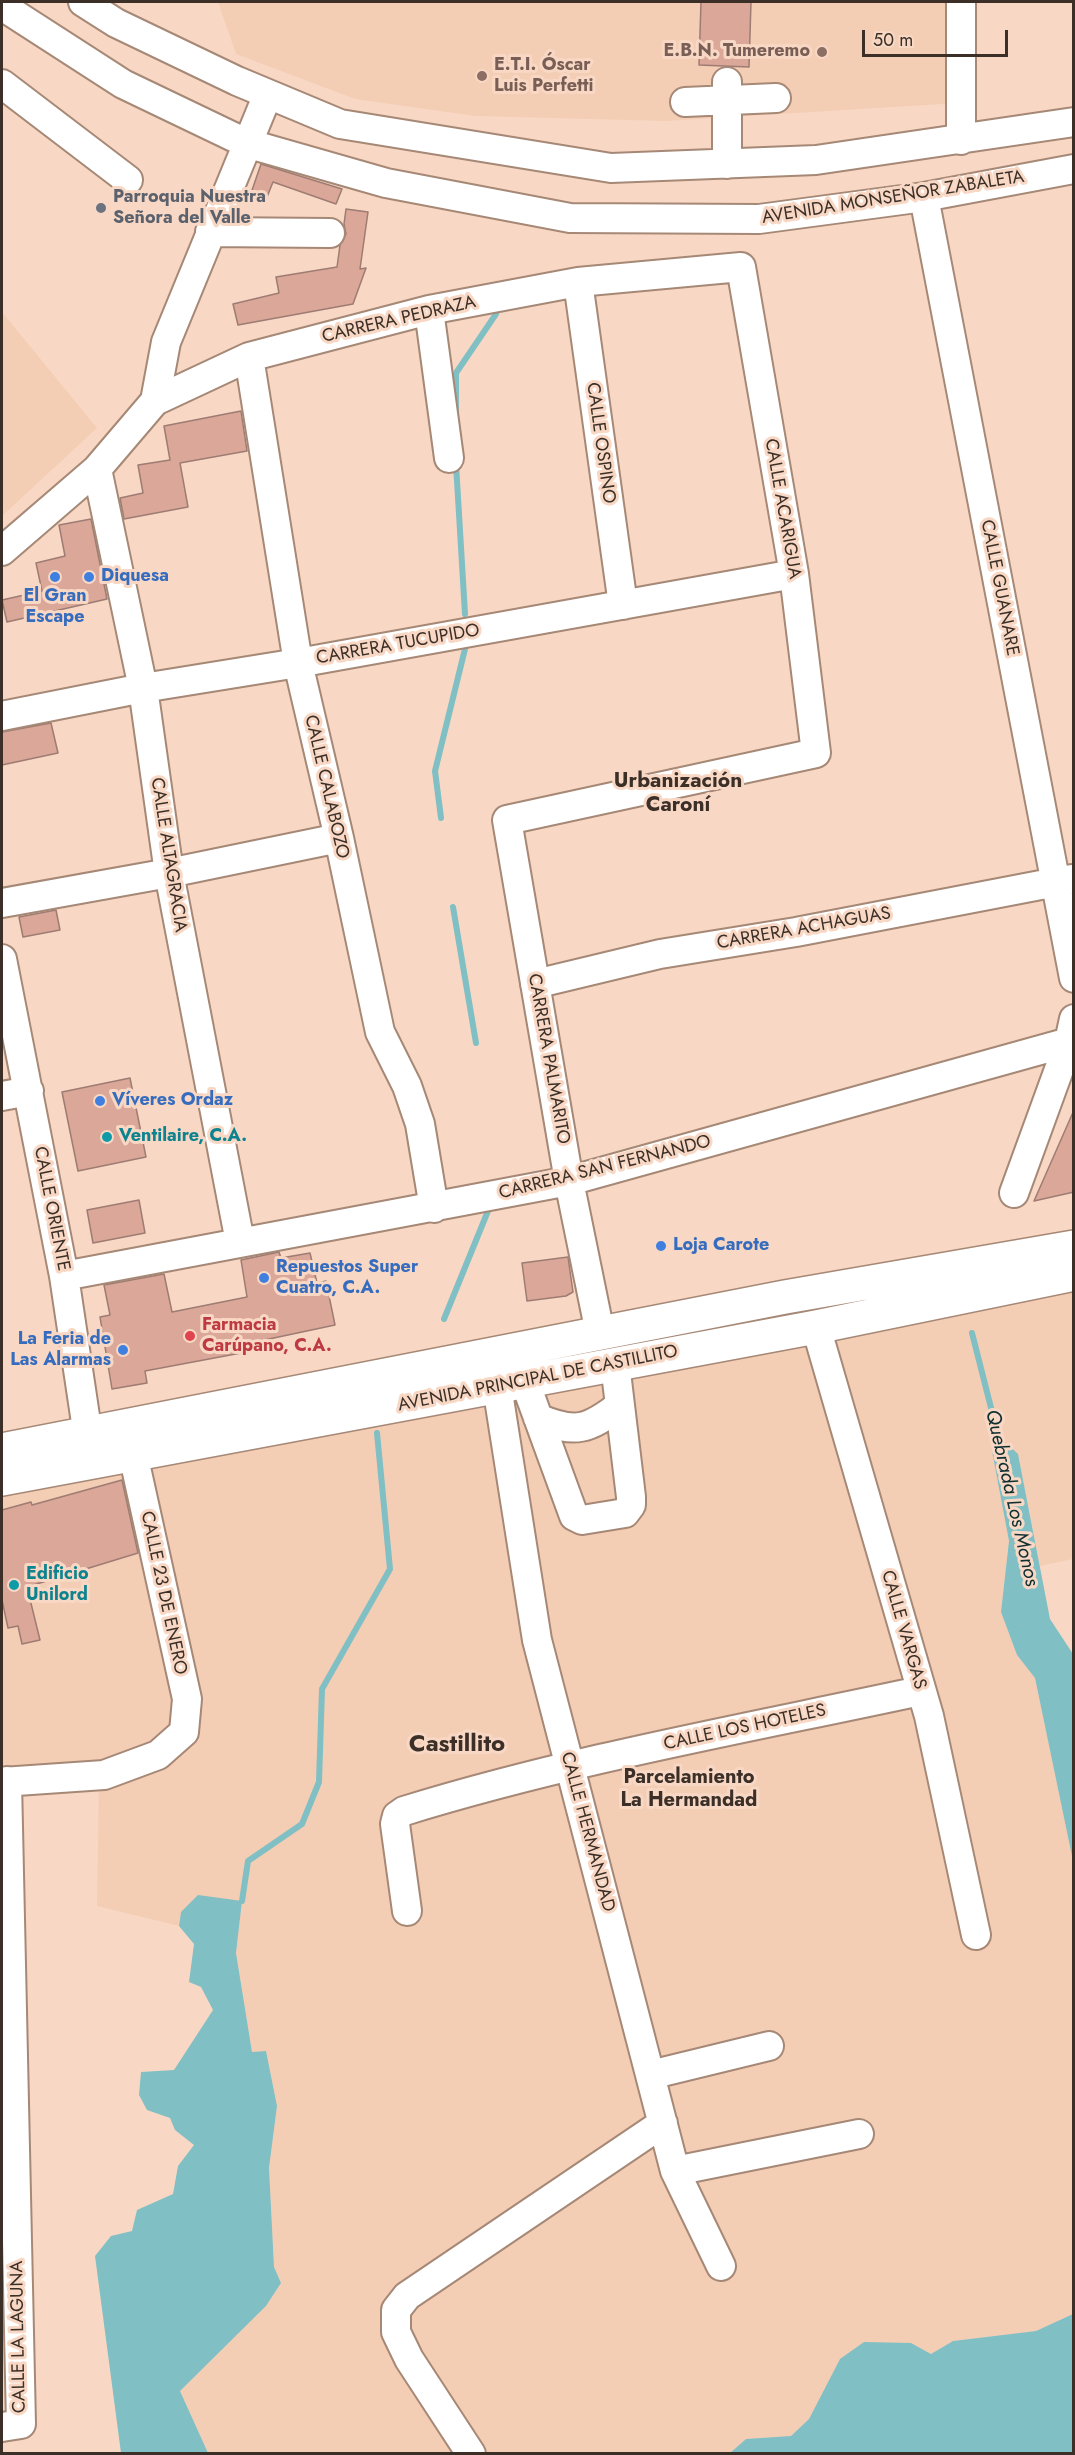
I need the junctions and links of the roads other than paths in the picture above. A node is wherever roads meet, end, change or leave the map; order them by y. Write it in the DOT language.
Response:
graph roads {
  1 [pos="83,2"];
  2 [pos="961,2"];
  3 [pos="2,6"];
  4 [pos="2,84"];
  5 [pos="726,92"];
  6 [pos="268,94"];
  7 [pos="776,98"];
  8 [pos="685,102"];
  9 [pos="1074,122"];
  10 [pos="961,140"];
  11 [pos="246,143"];
  12 [pos="727,164"];
  13 [pos="1074,170"];
  14 [pos="128,180"];
  15 [pos="924,197"];
  16 [pos="210,232"];
  17 [pos="330,233"];
  18 [pos="741,267"];
  19 [pos="578,282"];
  20 [pos="429,310"];
  21 [pos="249,357"];
  22 [pos="155,400"];
  23 [pos="449,458"];
  24 [pos="97,469"];
  25 [pos="2,551"];
  26 [pos="794,574"];
  27 [pos="622,604"];
  28 [pos="298,663"];
  29 [pos="142,688"];
  30 [pos="2,716"];
  31 [pos="507,820"];
  32 [pos="339,838"];
  33 [pos="169,873"];
  34 [pos="1064,881"];
  35 [pos="2,903"];
  36 [pos="2,959"];
  37 [pos="1074,978"];
  38 [pos="535,984"];
  39 [pos="1071,1030"];
  40 [pos="15,1093"];
  41 [pos="569,1181"];
  42 [pos="1014,1192"];
  43 [pos="434,1208"];
  44 [pos="240,1242"];
  45 [pos="1074,1247"];
  46 [pos="1074,1274"];
  47 [pos="64,1276"];
  48 [pos="816,1327"];
  49 [pos="600,1333"];
  50 [pos="615,1364"];
  51 [pos="511,1384"];
  52 [pos="620,1405"];
  53 [pos="538,1418"];
  54 [pos="89,1448"];
  55 [pos="2,1450"];
  56 [pos="133,1454"];
  57 [pos="2,1479"];
  58 [pos="920,1691"];
  59 [pos="570,1766"];
  60 [pos="4,1781"];
  61 [pos="407,1911"];
  62 [pos="976,1935"];
  63 [pos="769,2046"];
  64 [pos="650,2075"];
  65 [pos="663,2123"];
  66 [pos="860,2134"];
  67 [pos="675,2171"];
  68 [pos="721,2266"];
  69 [pos="11,2425"];
  70 [pos="471,2454"];
  1 -- 6 [label="street"];
  2 -- 10 [label="street"];
  3 -- 11 [label="street, AVENIDA MONSEÑOR ZABALETA"];
  4 -- 14 [label="street"];
  5 -- 7 [label="street"];
  5 -- 8 [label="street"];
  5 -- 12 [label="street"];
  6 -- 11 [label="street"];
  6 -- 12 [label="street"];
  9 -- 10 [label="street"];
  10 -- 12 [label="street"];
  11 -- 15 [label="street, AVENIDA MONSEÑOR ZABALETA"];
  11 -- 16 [label="street"];
  13 -- 15 [label="street, AVENIDA MONSEÑOR ZABALETA"];
  15 -- 34 [label="street, CALLE GUANARE"];
  16 -- 17 [label="street"];
  16 -- 22 [label="street"];
  18 -- 19 [label="street, CARRERA PEDRAZA"];
  18 -- 26 [label="street, CALLE ACARIGUA"];
  19 -- 20 [label="street, CARRERA PEDRAZA"];
  19 -- 27 [label="street, CALLE OSPINO"];
  20 -- 21 [label="street, CARRERA PEDRAZA"];
  20 -- 23 [label="street"];
  21 -- 22 [label="street, CARRERA PEDRAZA"];
  21 -- 28 [label="street, CALLE CALABOZO"];
  22 -- 24 [label="street, CARRERA PEDRAZA"];
  24 -- 25 [label="street, CARRERA PEDRAZA"];
  24 -- 29 [label="street, CALLE ALTAGRACIA"];
  26 -- 27 [label="street, CARRERA TUCUPIDO"];
  26 -- 31 [label="street, CALLE ACARIGUA"];
  27 -- 28 [label="street, CARRERA TUCUPIDO"];
  28 -- 29 [label="street, CARRERA TUCUPIDO"];
  28 -- 32 [label="street, CALLE CALABOZO"];
  29 -- 30 [label="street, CARRERA TUCUPIDO"];
  29 -- 33 [label="street, CALLE ALTAGRACIA"];
  31 -- 38 [label="street, CARRERA PALMARITO"];
  32 -- 33 [label="street"];
  32 -- 43 [label="street, CALLE CALABOZO"];
  33 -- 35 [label="street"];
  33 -- 44 [label="street, CALLE ALTAGRACIA"];
  34 -- 37 [label="street, CALLE GUANARE"];
  34 -- 38 [label="street, CARRERA ACHAGUAS"];
  36 -- 40 [label="street, CALLE ORIENTE"];
  38 -- 41 [label="street, CARRERA PALMARITO"];
  39 -- 41 [label="street, CARRERA SAN FERNANDO"];
  39 -- 42 [label="street"];
  40 -- 47 [label="street, CALLE ORIENTE"];
  41 -- 43 [label="street, CARRERA SAN FERNANDO"];
  41 -- 49 [label="street, CARRERA PALMARITO"];
  43 -- 44 [label="street, CARRERA SAN FERNANDO"];
  44 -- 47 [label="street, CARRERA SAN FERNANDO"];
  45 -- 49 [label="main road, AVENIDA PRINCIPAL DE CASTILLITO"];
  46 -- 48 [label="main road, AVENIDA PRINCIPAL DE CASTILLITO"];
  47 -- 54 [label="street, CALLE ORIENTE"];
  48 -- 50 [label="main road, AVENIDA PRINCIPAL DE CASTILLITO"];
  48 -- 58 [label="street, CALLE VARGAS"];
  49 -- 54 [label="main road, AVENIDA PRINCIPAL DE CASTILLITO"];
  50 -- 51 [label="main road, AVENIDA PRINCIPAL DE CASTILLITO"];
  50 -- 52 [label="street"];
  51 -- 53 [label="street"];
  51 -- 56 [label="main road, AVENIDA PRINCIPAL DE CASTILLITO"];
  51 -- 59 [label="street, CALLE HERMANDAD"];
  52 -- 53 [label="street"];
  52 -- 53 [label="street"];
  54 -- 55 [label="main road, AVENIDA PRINCIPAL DE CASTILLITO"];
  54 -- 56 [label="main road, AVENIDA PRINCIPAL DE CASTILLITO"];
  54 -- 57 [label="main road, AVENIDA PRINCIPAL DE CASTILLITO"];
  56 -- 60 [label="street, CALLE 23 DE ENERO"];
  58 -- 59 [label="street, CALLE LOS HOTELES"];
  58 -- 62 [label="street, CALLE VARGAS"];
  59 -- 61 [label="street, CALLE LOS HOTELES"];
  59 -- 64 [label="street, CALLE HERMANDAD"];
  60 -- 69 [label="street, CALLE LA LAGUNA"];
  63 -- 64 [label="street"];
  64 -- 65 [label="street, CALLE HERMANDAD"];
  65 -- 67 [label="street, CALLE HERMANDAD"];
  65 -- 70 [label="street"];
  66 -- 67 [label="street"];
  67 -- 68 [label="street, CALLE HERMANDAD"];
}
